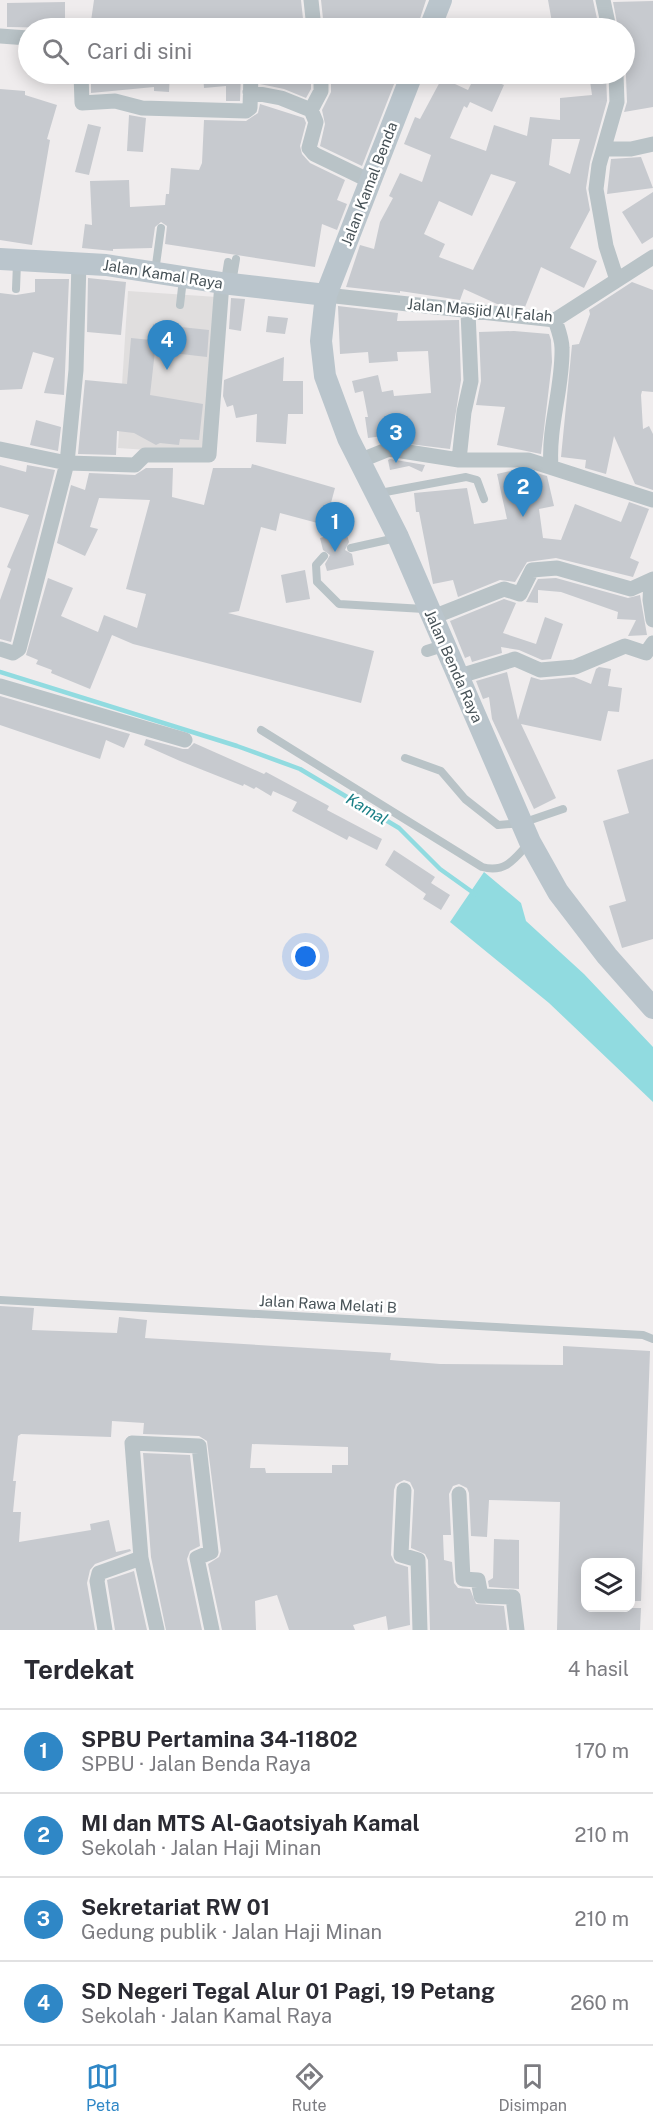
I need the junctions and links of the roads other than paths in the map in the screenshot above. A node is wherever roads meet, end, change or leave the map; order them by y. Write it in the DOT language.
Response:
graph roads {
  1 [pos="311,0"];
  2 [pos="441,0"];
  3 [pos="603,0"];
  4 [pos="313,18"];
  5 [pos="434,18"];
  6 [pos="607,18"];
  7 [pos="0,36"];
  8 [pos="18,37"];
  9 [pos="81,84"];
  10 [pos="250,84"];
  11 [pos="321,84"];
  12 [pos="408,84"];
  13 [pos="616,84"];
  14 [pos="250,92"];
  15 [pos="311,110"];
  16 [pos="653,144"];
  17 [pos="605,149"];
  18 [pos="370,181"];
  19 [pos="161,228"];
  20 [pos="653,257"];
  21 [pos="8,259"];
  22 [pos="236,259"];
  23 [pos="79,262"];
  24 [pos="155,273"];
  25 [pos="183,277"];
  26 [pos="227,278"];
  27 [pos="617,280"];
  28 [pos="16,289"];
  29 [pos="326,295"];
  30 [pos="180,305"];
  31 [pos="468,312"];
  32 [pos="555,320"];
  33 [pos="0,449"];
  34 [pos="459,460"];
  35 [pos="359,461"];
  36 [pos="67,463"];
  37 [pos="551,466"];
  38 [pos="376,494"];
  39 [pos="484,499"];
  40 [pos="653,500"];
  41 [pos="398,537"];
  42 [pos="351,548"];
  43 [pos="324,555"];
  44 [pos="652,580"];
  45 [pos="427,611"];
  46 [pos="653,620"];
  47 [pos="653,643"];
  48 [pos="0,649"];
  49 [pos="460,676"];
  50 [pos="0,686"];
  51 [pos="261,730"];
  52 [pos="185,740"];
  53 [pos="405,758"];
  54 [pos="563,809"];
  55 [pos="526,832"];
  56 [pos="652,1003"];
  57 [pos="0,1300"];
  58 [pos="653,1339"];
  59 [pos="404,1490"];
  60 [pos="459,1494"];
  61 [pos="141,1558"];
  62 [pos="105,1630"];
  63 [pos="158,1630"];
  64 [pos="212,1630"];
  65 [pos="420,1630"];
  66 [pos="517,1630"];
  1 -- 4 [label="street"];
  2 -- 5 [label="main road"];
  3 -- 6 [label="street"];
  7 -- 8 [label="street"];
  9 -- 14 [label="street"];
  10 -- 14 [label="street"];
  11 -- 15 [label="street"];
  12 -- 18 [label="main road, Jalan Kamal Benda"];
  13 -- 17 [label="street"];
  14 -- 15 [label="street"];
  15 -- 18 [label="street"];
  16 -- 17 [label="street"];
  17 -- 27 [label="street"];
  18 -- 29 [label="main road, Jalan Kamal Benda"];
  19 -- 24 [label="lane"];
  20 -- 27 [label="street, Jalan Masjid Al Falah"];
  21 -- 23 [label="main road, Jalan Kamal Raya"];
  21 -- 28 [label="lane"];
  22 -- 26 [label="lane"];
  23 -- 24 [label="main road, Jalan Kamal Raya"];
  23 -- 36 [label="street"];
  24 -- 25 [label="main road, Jalan Kamal Raya"];
  25 -- 26 [label="main road, Jalan Kamal Raya"];
  25 -- 30 [label="lane"];
  26 -- 29 [label="main road, Jalan Kamal Raya"];
  26 -- 36 [label="street"];
  27 -- 32 [label="street, Jalan Masjid Al Falah"];
  29 -- 31 [label="street, Jalan Masjid Al Falah"];
  29 -- 35 [label="main road, Jalan Benda Raya"];
  31 -- 32 [label="street, Jalan Masjid Al Falah"];
  31 -- 34 [label="street"];
  32 -- 37 [label="street"];
  33 -- 36 [label="street"];
  34 -- 35 [label="street"];
  34 -- 37 [label="street"];
  35 -- 38 [label="main road, Jalan Benda Raya"];
  36 -- 48 [label="street"];
  37 -- 40 [label="street"];
  38 -- 39 [label="lane"];
  38 -- 41 [label="main road, Jalan Benda Raya"];
  41 -- 42 [label="lane"];
  41 -- 45 [label="main road, Jalan Benda Raya"];
  43 -- 45 [label="lane"];
  44 -- 45 [label="street"];
  44 -- 46 [label="street"];
  45 -- 49 [label="main road, Jalan Benda Raya"];
  47 -- 49 [label="street"];
  49 -- 55 [label="main road, Jalan Benda Raya"];
  50 -- 52 [label="street"];
  51 -- 55 [label="lane"];
  53 -- 55 [label="lane"];
  54 -- 55 [label="lane"];
  55 -- 56 [label="main road, Jalan Benda Raya"];
  57 -- 58 [label="lane, Jalan Rawa Melati B"];
  59 -- 65 [label="street"];
  60 -- 66 [label="street"];
  61 -- 62 [label="street"];
  61 -- 63 [label="street"];
  61 -- 64 [label="street"];
}
